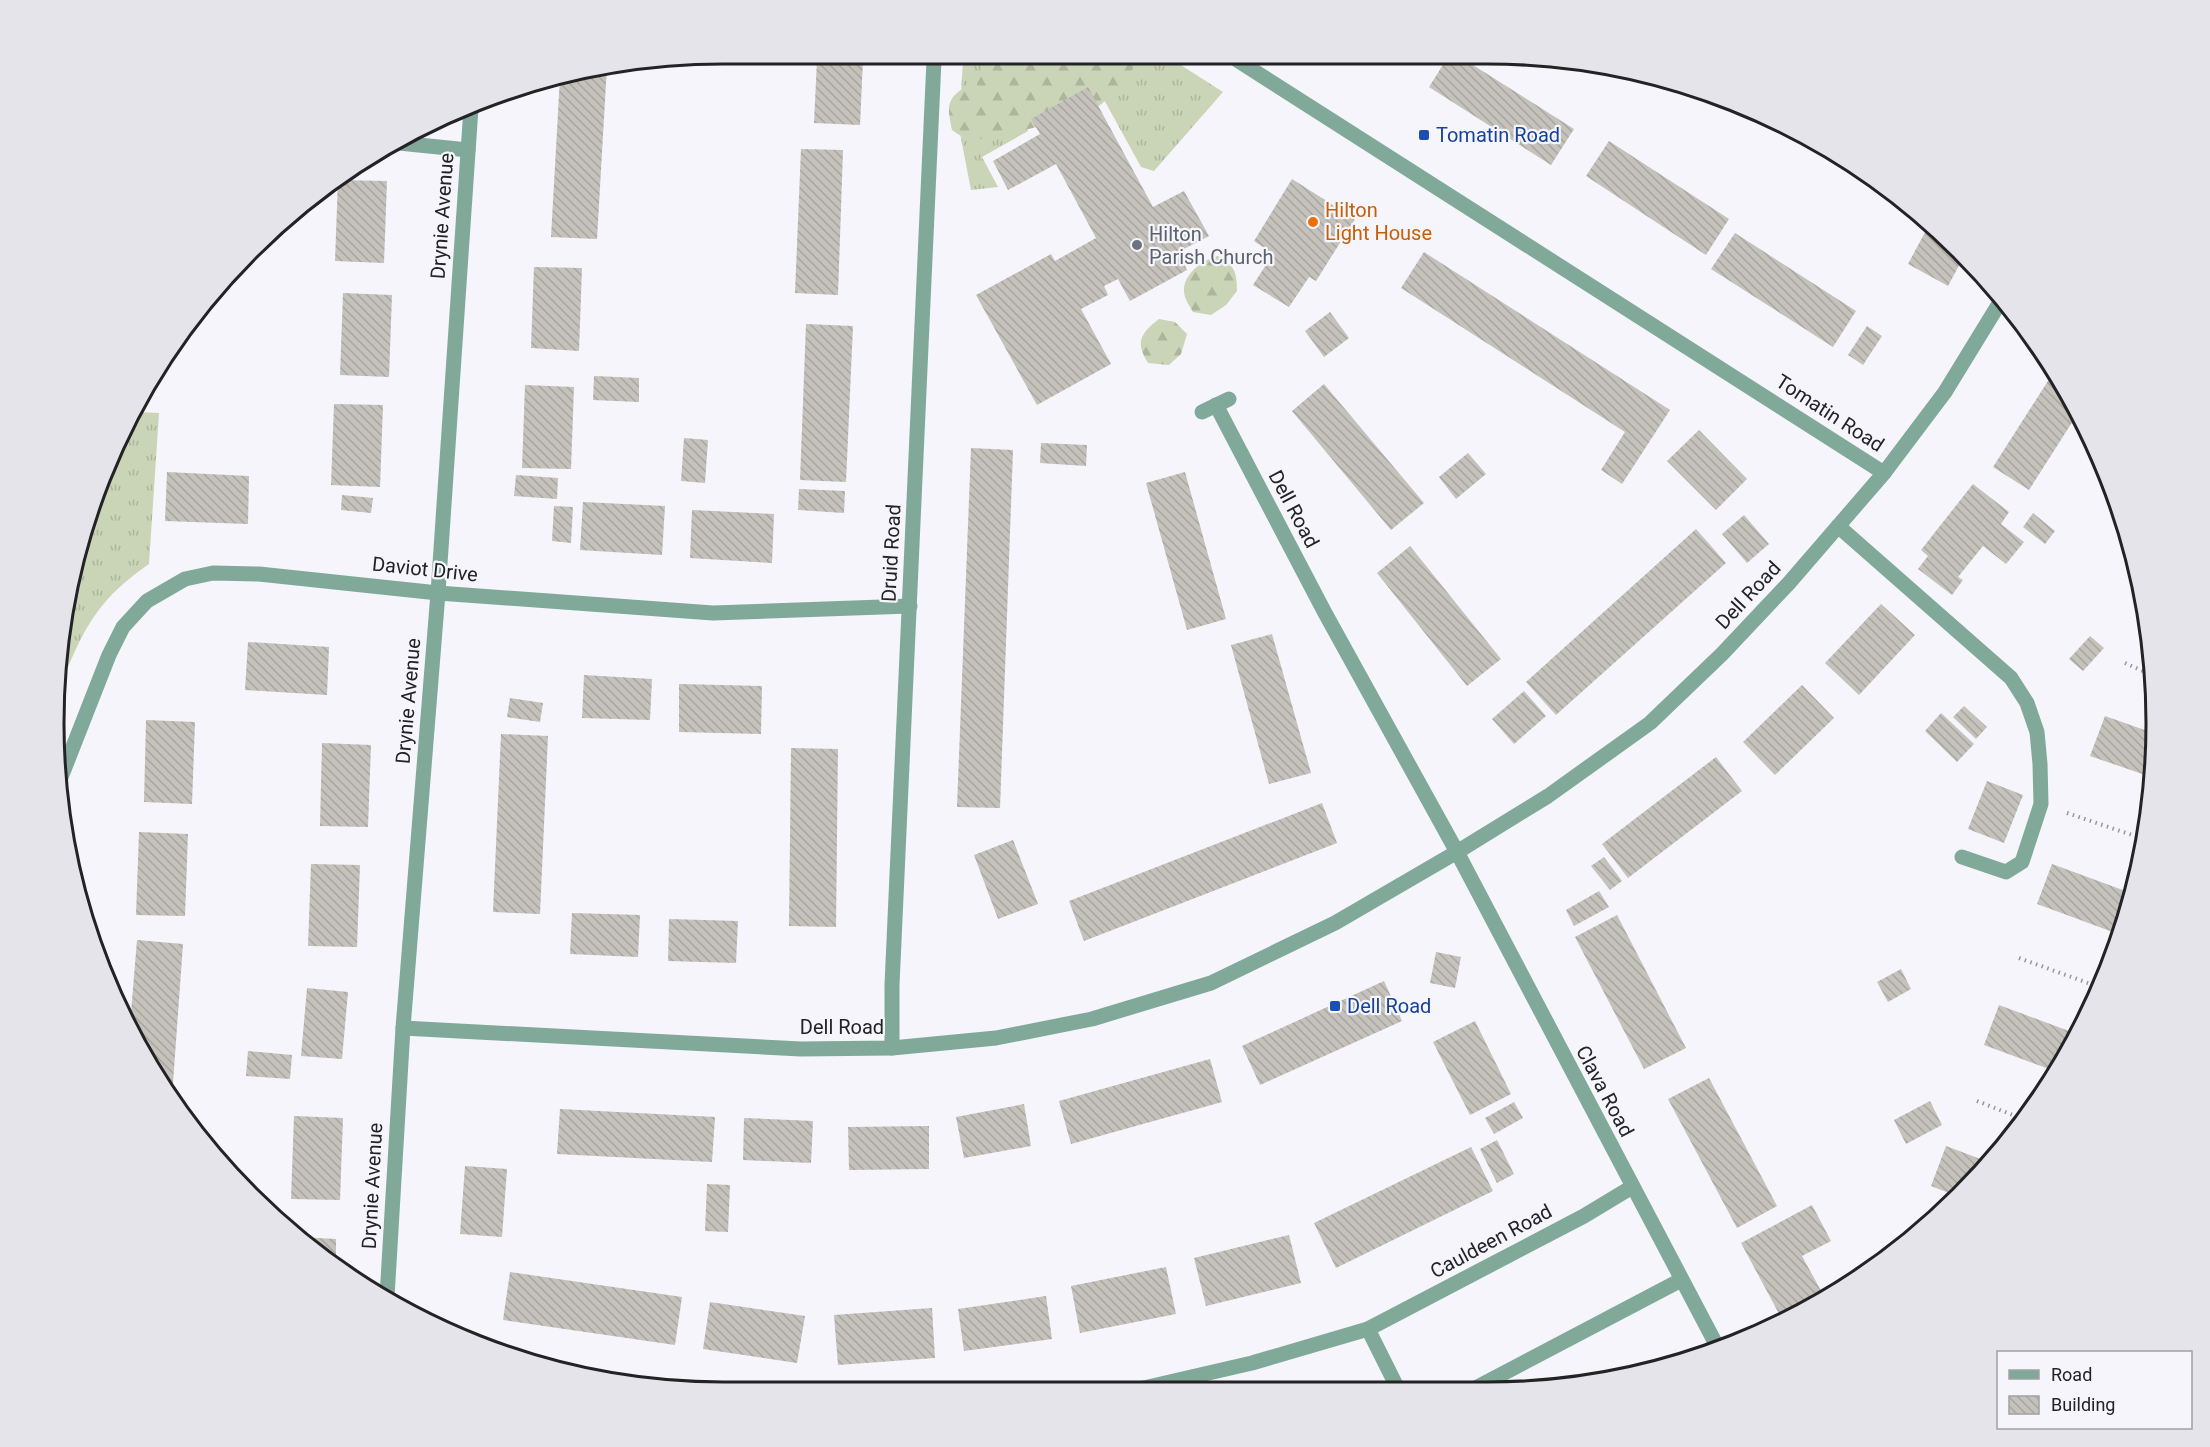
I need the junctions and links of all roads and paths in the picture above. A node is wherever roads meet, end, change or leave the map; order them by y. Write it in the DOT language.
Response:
graph roads {
  1 [pos="934,64"];
  2 [pos="1243,64"];
  3 [pos="470,115"];
  4 [pos="410,144"];
  5 [pos="468,150"];
  6 [pos="1997,307"];
  7 [pos="1216,405"];
  8 [pos="1884,473"];
  9 [pos="1838,526"];
  10 [pos="438,592"];
  11 [pos="910,606"];
  12 [pos="2125,663"];
  13 [pos="2143,671"];
  14 [pos="66,765"];
  15 [pos="2041,804"];
  16 [pos="2136,836"];
  17 [pos="1457,852"];
  18 [pos="1962,857"];
  19 [pos="2019,958"];
  20 [pos="2091,984"];
  21 [pos="403,1028"];
  22 [pos="892,1048"];
  23 [pos="1977,1101"];
  24 [pos="2015,1116"];
  25 [pos="1632,1186"];
  26 [pos="1681,1280"];
  27 [pos="387,1290"];
  28 [pos="1368,1329"];
  29 [pos="1714,1342"];
  30 [pos="1170,1382"];
  31 [pos="1394,1382"];
  32 [pos="1487,1382"];
  1 -- 11 [label="street, Druid Road"];
  2 -- 8 [label="street, Tomatin Road"];
  3 -- 5 [label="street, Drynie Avenue"];
  4 -- 5 [label="street"];
  5 -- 10 [label="street, Drynie Avenue"];
  6 -- 8 [label="street, Dell Road"];
  7 -- 17 [label="street, Dell Road"];
  8 -- 9 [label="street, Dell Road"];
  9 -- 15 [label="street"];
  9 -- 17 [label="street, Dell Road"];
  10 -- 11 [label="street, Daviot Drive"];
  10 -- 14 [label="street, Daviot Drive"];
  10 -- 21 [label="street, Drynie Avenue"];
  11 -- 22 [label="street, Druid Road"];
  12 -- 13 [label="path"];
  15 -- 16 [label="path"];
  15 -- 18 [label="street"];
  17 -- 22 [label="street, Dell Road"];
  17 -- 25 [label="street, Clava Road"];
  19 -- 20 [label="path"];
  21 -- 22 [label="street, Dell Road"];
  21 -- 27 [label="street, Drynie Avenue"];
  23 -- 24 [label="path"];
  25 -- 26 [label="street, Clava Road"];
  25 -- 28 [label="street, Cauldeen Road"];
  26 -- 29 [label="street, Clava Road"];
  26 -- 32 [label="street"];
  28 -- 30 [label="street, Cauldeen Road"];
  28 -- 31 [label="street"];
}
